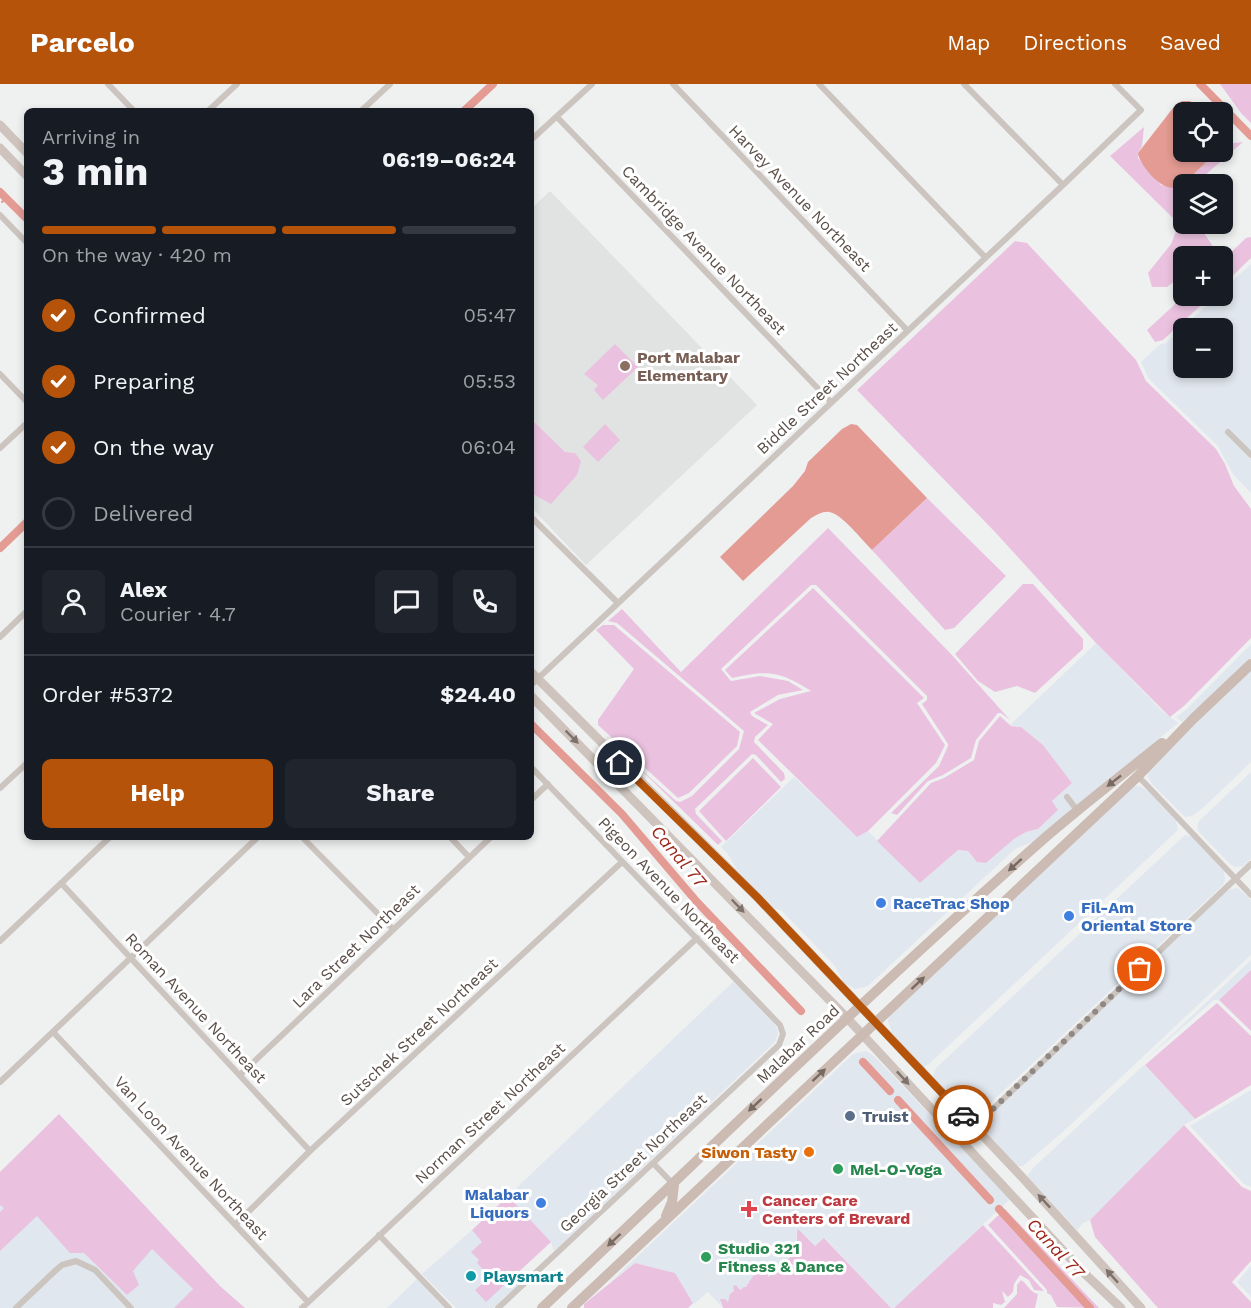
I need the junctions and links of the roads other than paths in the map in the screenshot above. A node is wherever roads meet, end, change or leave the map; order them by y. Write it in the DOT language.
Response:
graph roads {
  1 [pos="108,84"];
  2 [pos="237,84"];
  3 [pos="377,84"];
  4 [pos="390,84"];
  5 [pos="592,84"];
  6 [pos="673,84"];
  7 [pos="819,84"];
  8 [pos="964,84"];
  9 [pos="1115,84"];
  10 [pos="383,91"];
  11 [pos="131,108"];
  12 [pos="211,108"];
  13 [pos="365,108"];
  14 [pos="557,117"];
  15 [pos="0,125"];
  16 [pos="534,137"];
  17 [pos="0,148"];
  18 [pos="24,150"];
  19 [pos="24,173"];
  20 [pos="1063,185"];
  21 [pos="0,215"];
  22 [pos="24,240"];
  23 [pos="985,257"];
  24 [pos="907,330"];
  25 [pos="0,374"];
  26 [pos="24,399"];
  27 [pos="831,402"];
  28 [pos="24,426"];
  29 [pos="1228,432"];
  30 [pos="0,448"];
  31 [pos="1251,455"];
  32 [pos="534,520"];
  33 [pos="618,603"];
  34 [pos="24,614"];
  35 [pos="0,637"];
  36 [pos="1251,664"];
  37 [pos="534,677"];
  38 [pos="534,679"];
  39 [pos="534,699"];
  40 [pos="24,766"];
  41 [pos="534,770"];
  42 [pos="1135,772"];
  43 [pos="548,784"];
  44 [pos="0,788"];
  45 [pos="534,797"];
  46 [pos="1067,797"];
  47 [pos="645,810"];
  48 [pos="1077,810"];
  49 [pos="673,815"];
  50 [pos="107,840"];
  51 [pos="255,840"];
  52 [pos="305,840"];
  53 [pos="453,840"];
  54 [pos="488,840"];
  55 [pos="469,857"];
  56 [pos="622,862"];
  57 [pos="1251,864"];
  58 [pos="1041,866"];
  59 [pos="1235,879"];
  60 [pos="61,883"];
  61 [pos="1251,895"];
  62 [pos="393,929"];
  63 [pos="697,938"];
  64 [pos="0,941"];
  65 [pos="131,959"];
  66 [pos="860,1007"];
  67 [pos="847,1018"];
  68 [pos="875,1023"];
  69 [pos="54,1033"];
  70 [pos="783,1034"];
  71 [pos="863,1035"];
  72 [pos="240,1075"];
  73 [pos="0,1082"];
  74 [pos="974,1127"];
  75 [pos="310,1151"];
  76 [pos="653,1163"];
  77 [pos="674,1185"];
  78 [pos="663,1222"];
  79 [pos="236,1224"];
  80 [pos="380,1235"];
  81 [pos="308,1302"];
  82 [pos="16,1308"];
  83 [pos="131,1308"];
  84 [pos="302,1308"];
  85 [pos="449,1308"];
  86 [pos="498,1308"];
  87 [pos="542,1308"];
  88 [pos="572,1308"];
  89 [pos="1121,1308"];
  90 [pos="1141,1308"];
  1 -- 11 [label="street"];
  2 -- 12 [label="street"];
  3 -- 10 [label="street"];
  4 -- 10 [label="street"];
  5 -- 14 [label="street"];
  6 -- 24 [label="street, Harvey Avenue Northeast"];
  7 -- 23 [label="street"];
  8 -- 20 [label="street"];
  9 -- 20 [label="street, Biddle Street Northeast"];
  10 -- 13 [label="street"];
  14 -- 16 [label="street"];
  14 -- 27 [label="street, Cambridge Avenue Northeast"];
  15 -- 18 [label="main road"];
  17 -- 19 [label="main road"];
  20 -- 23 [label="street, Biddle Street Northeast"];
  21 -- 22 [label="street"];
  23 -- 24 [label="street, Biddle Street Northeast"];
  24 -- 27 [label="street, Biddle Street Northeast"];
  25 -- 26 [label="street"];
  27 -- 33 [label="street, Biddle Street Northeast"];
  28 -- 30 [label="street"];
  29 -- 31 [label="street"];
  32 -- 33 [label="street"];
  33 -- 37 [label="street, Biddle Street Northeast"];
  34 -- 35 [label="street"];
  36 -- 42 [label="main road, Malabar Road"];
  38 -- 49 [label="main road"];
  39 -- 47 [label="main road, one-way"];
  40 -- 44 [label="street"];
  41 -- 43 [label="street, Pigeon Avenue Northeast"];
  42 -- 48 [label="main road, Malabar Road, one-way"];
  42 -- 58 [label="main road, Malabar Road"];
  42 -- 59 [label="street"];
  43 -- 45 [label="street"];
  43 -- 56 [label="street, Pigeon Avenue Northeast"];
  46 -- 48 [label="street"];
  47 -- 49 [label="main road"];
  47 -- 67 [label="main road, one-way"];
  48 -- 58 [label="main road"];
  48 -- 66 [label="main road, Malabar Road, one-way"];
  49 -- 66 [label="main road"];
  50 -- 60 [label="street"];
  51 -- 65 [label="street"];
  52 -- 62 [label="street"];
  53 -- 55 [label="street"];
  54 -- 55 [label="street, Lara Street Northeast"];
  55 -- 62 [label="street, Lara Street Northeast"];
  56 -- 63 [label="street, Pigeon Avenue Northeast"];
  56 -- 75 [label="street, Sutschek Street Northeast"];
  57 -- 59 [label="street"];
  68 -- 58 [label="main road, Malabar Road, one-way"];
  59 -- 61 [label="street"];
  59 -- 74 [label="street"];
  60 -- 64 [label="street"];
  60 -- 65 [label="street, Roman Avenue Northeast"];
  62 -- 72 [label="street, Lara Street Northeast"];
  63 -- 70 [label="street, Pigeon Avenue Northeast"];
  63 -- 80 [label="street, Norman Street Northeast"];
  65 -- 69 [label="street"];
  65 -- 72 [label="street, Roman Avenue Northeast"];
  66 -- 67 [label="main road, Malabar Road"];
  66 -- 68 [label="main road"];
  67 -- 71 [label="main road"];
  67 -- 77 [label="main road, Malabar Road, one-way"];
  68 -- 71 [label="main road, Malabar Road"];
  68 -- 74 [label="main road"];
  69 -- 73 [label="street"];
  69 -- 79 [label="street, Van Loon Avenue Northeast"];
  70 -- 76 [label="street, Georgia Street Northeast"];
  78 -- 71 [label="main road, Malabar Road, one-way"];
  71 -- 89 [label="main road, one-way"];
  72 -- 75 [label="street, Roman Avenue Northeast"];
  90 -- 74 [label="main road, one-way"];
  75 -- 79 [label="street, Sutschek Street Northeast"];
  76 -- 77 [label="street"];
  76 -- 86 [label="street, Georgia Street Northeast"];
  77 -- 78 [label="main road"];
  77 -- 87 [label="main road, Malabar Road, one-way"];
  78 -- 88 [label="main road, Malabar Road"];
  79 -- 81 [label="street, Van Loon Avenue Northeast"];
  80 -- 81 [label="street, Norman Street Northeast"];
  80 -- 85 [label="street"];
  81 -- 84 [label="street, Norman Street Northeast"];
  82 -- 83 [label="street"];
}
